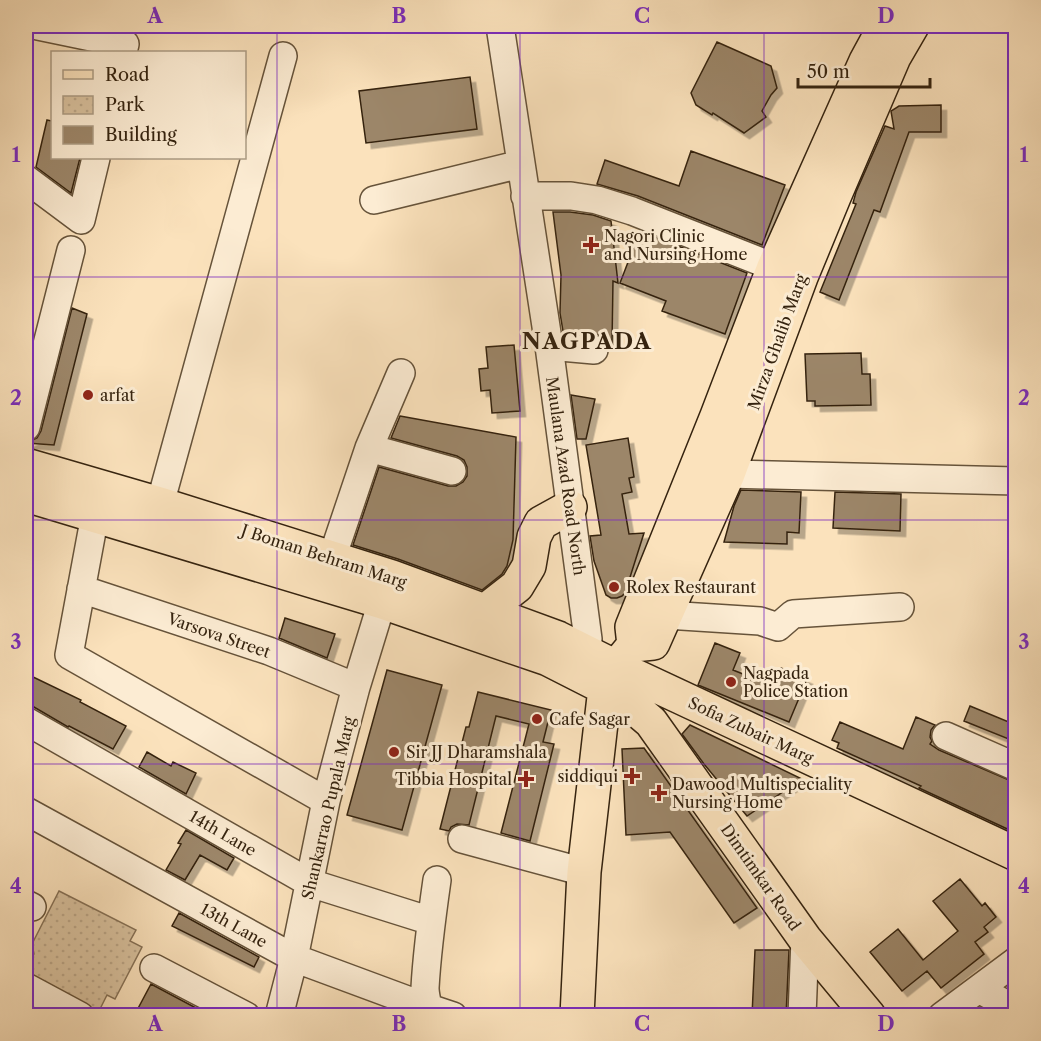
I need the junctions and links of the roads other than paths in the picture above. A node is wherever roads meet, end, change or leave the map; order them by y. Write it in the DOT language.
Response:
graph roads {
  1 [pos="38,26"];
  2 [pos="500,26"];
  3 [pos="885,26"];
  4 [pos="912,26"];
  5 [pos="123,51"];
  6 [pos="283,56"];
  7 [pos="96,159"];
  8 [pos="521,164"];
  9 [pos="26,179"];
  10 [pos="525,196"];
  11 [pos="374,200"];
  12 [pos="71,250"];
  13 [pos="788,272"];
  14 [pos="549,346"];
  15 [pos="594,350"];
  16 [pos="401,373"];
  17 [pos="26,427"];
  18 [pos="369,448"];
  19 [pos="26,465"];
  20 [pos="452,471"];
  21 [pos="728,474"];
  22 [pos="1016,481"];
  23 [pos="26,495"];
  24 [pos="160,504"];
  25 [pos="570,507"];
  26 [pos="94,515"];
  27 [pos="332,558"];
  28 [pos="81,589"];
  29 [pos="382,602"];
  30 [pos="900,607"];
  31 [pos="485,611"];
  32 [pos="666,615"];
  33 [pos="605,666"];
  34 [pos="356,687"];
  35 [pos="26,721"];
  36 [pos="946,736"];
  37 [pos="1016,767"];
  38 [pos="326,801"];
  39 [pos="26,811"];
  40 [pos="462,839"];
  41 [pos="1016,854"];
  42 [pos="584,873"];
  43 [pos="437,880"];
  44 [pos="310,883"];
  45 [pos="431,921"];
  46 [pos="805,939"];
  47 [pos="294,958"];
  48 [pos="1016,961"];
  49 [pos="154,968"];
  50 [pos="26,987"];
  51 [pos="979,989"];
  52 [pos="1016,1010"];
  53 [pos="437,1013"];
  54 [pos="80,1016"];
  55 [pos="246,1016"];
  56 [pos="279,1016"];
  57 [pos="577,1016"];
  58 [pos="802,1016"];
  59 [pos="869,1016"];
  60 [pos="942,1016"];
  1 -- 5 [label="street"];
  2 -- 8 [label="street, Maulana Azad Road North"];
  3 -- 13 [label="main road, Mirza Ghalib Marg"];
  4 -- 13 [label="main road, Mirza Ghalib Marg"];
  6 -- 24 [label="street"];
  7 -- 9 [label="street"];
  8 -- 10 [label="street, Maulana Azad Road North"];
  8 -- 11 [label="street"];
  10 -- 13 [label="street"];
  10 -- 14 [label="street, Maulana Azad Road North"];
  12 -- 17 [label="street"];
  13 -- 21 [label="main road, Mirza Ghalib Marg"];
  13 -- 33 [label="main road, Mirza Ghalib Marg"];
  14 -- 15 [label="street"];
  14 -- 25 [label="street, Maulana Azad Road North"];
  16 -- 18 [label="street"];
  18 -- 20 [label="street"];
  18 -- 27 [label="street"];
  19 -- 24 [label="main road, J Boman Behram Marg"];
  21 -- 22 [label="street"];
  21 -- 32 [label="main road, Mirza Ghalib Marg"];
  23 -- 26 [label="main road, J Boman Behram Marg"];
  24 -- 27 [label="main road, J Boman Behram Marg"];
  25 -- 31 [label="main road"];
  25 -- 33 [label="street, Maulana Azad Road North"];
  26 -- 28 [label="street"];
  26 -- 29 [label="main road, J Boman Behram Marg"];
  27 -- 31 [label="main road, J Boman Behram Marg"];
  28 -- 34 [label="street, Varsova Street"];
  28 -- 38 [label="street"];
  29 -- 33 [label="main road, J Boman Behram Marg"];
  29 -- 34 [label="street, Shankarrao Pupala Marg"];
  30 -- 32 [label="street"];
  31 -- 33 [label="main road, J Boman Behram Marg"];
  32 -- 33 [label="main road, Mirza Ghalib Marg"];
  33 -- 41 [label="main road, Sofia Zubair Marg"];
  33 -- 42 [label="main road"];
  33 -- 46 [label="main road, Dimtimkar Road"];
  34 -- 38 [label="street, Shankarrao Pupala Marg"];
  35 -- 44 [label="street, 14th Lane"];
  36 -- 37 [label="street"];
  38 -- 44 [label="street, Shankarrao Pupala Marg"];
  39 -- 47 [label="street, 13th Lane"];
  40 -- 42 [label="street"];
  42 -- 57 [label="main road"];
  43 -- 45 [label="street"];
  44 -- 45 [label="street, 14th Lane"];
  44 -- 47 [label="street, Shankarrao Pupala Marg"];
  45 -- 53 [label="street"];
  46 -- 58 [label="street"];
  46 -- 59 [label="main road, Dimtimkar Road"];
  47 -- 53 [label="street, 13th Lane"];
  47 -- 56 [label="street, Shankarrao Pupala Marg"];
  48 -- 51 [label="street"];
  49 -- 55 [label="street"];
  50 -- 54 [label="street"];
  51 -- 52 [label="street"];
  51 -- 60 [label="street"];
}
